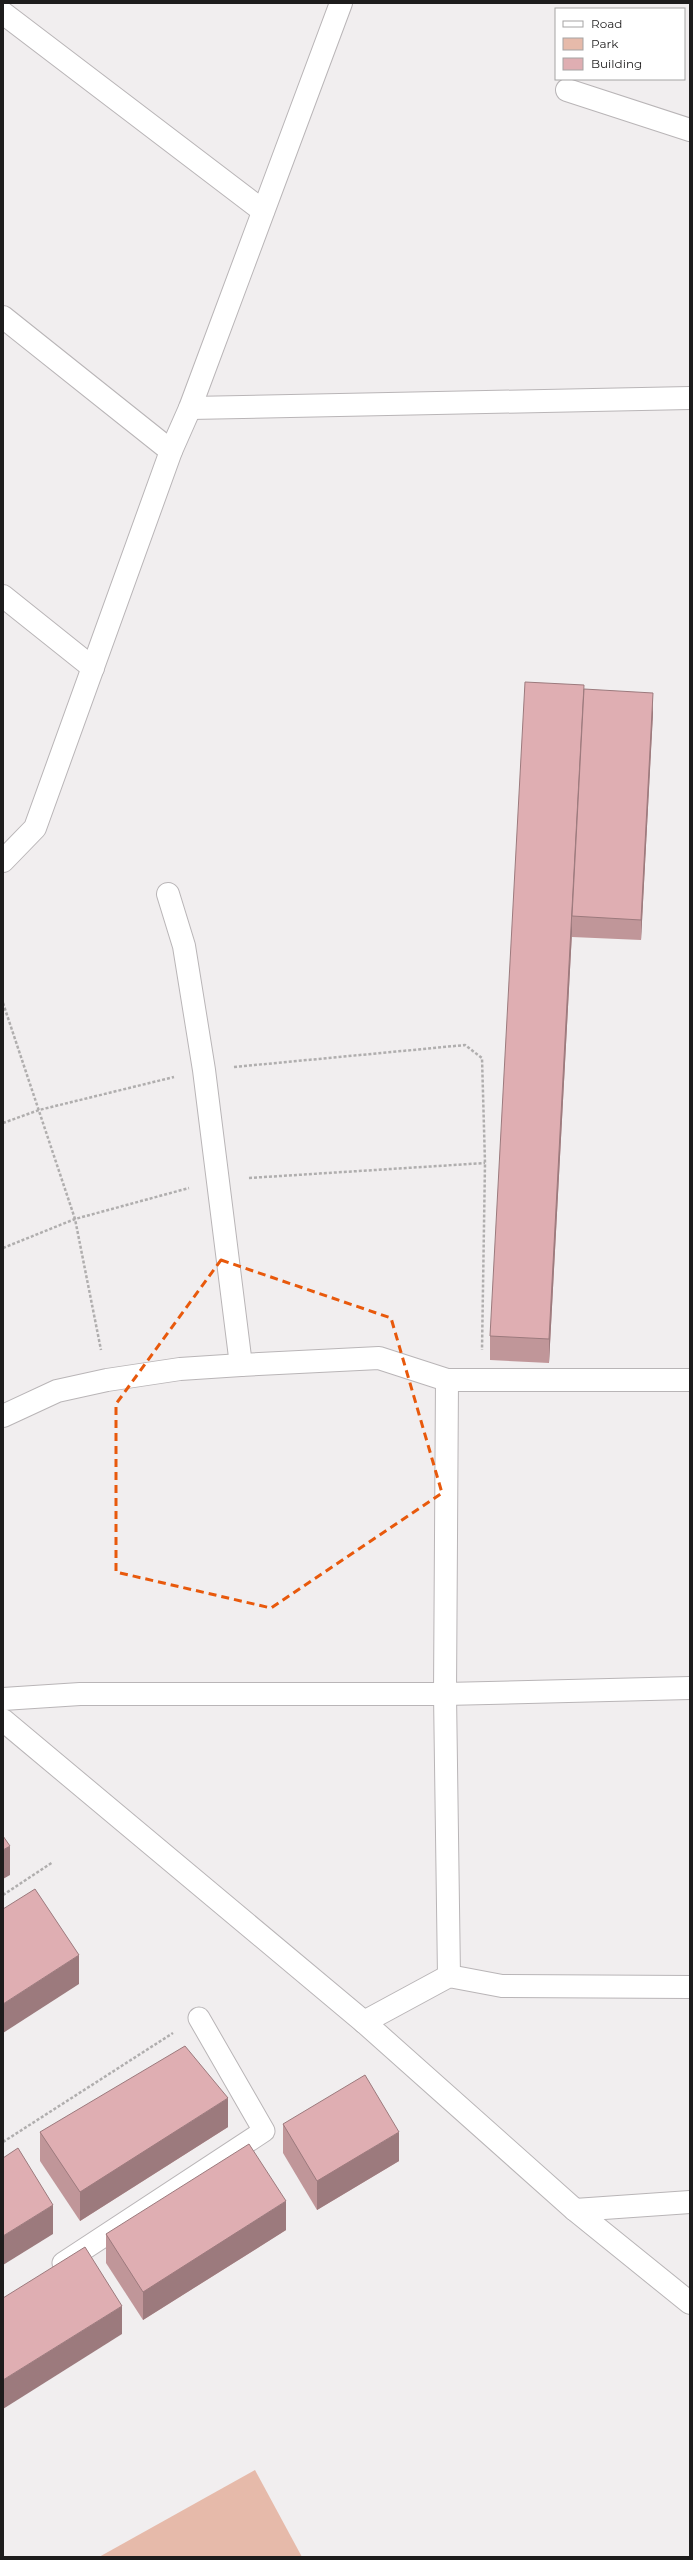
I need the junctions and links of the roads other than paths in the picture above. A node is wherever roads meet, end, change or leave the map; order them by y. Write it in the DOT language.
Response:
graph roads {
  1 [pos="341,3"];
  2 [pos="3,13"];
  3 [pos="567,90"];
  4 [pos="690,130"];
  5 [pos="263,211"];
  6 [pos="3,317"];
  7 [pos="690,398"];
  8 [pos="190,408"];
  9 [pos="171,451"];
  10 [pos="3,596"];
  11 [pos="93,668"];
  12 [pos="3,861"];
  13 [pos="168,894"];
  14 [pos="241,1365"];
  15 [pos="447,1380"];
  16 [pos="690,1380"];
  17 [pos="3,1416"];
  18 [pos="690,1688"];
  19 [pos="445,1694"];
  20 [pos="3,1699"];
  21 [pos="3,1720"];
  22 [pos="449,1976"];
  23 [pos="690,1987"];
  24 [pos="200,2018"];
  25 [pos="364,2022"];
  26 [pos="690,2202"];
  27 [pos="575,2210"];
  28 [pos="49,2272"];
  29 [pos="690,2303"];
  1 -- 5 [label="street"];
  2 -- 5 [label="street"];
  3 -- 4 [label="street"];
  5 -- 8 [label="street"];
  6 -- 9 [label="street"];
  7 -- 8 [label="street"];
  8 -- 9 [label="street"];
  9 -- 11 [label="street"];
  10 -- 11 [label="street"];
  11 -- 12 [label="street"];
  13 -- 14 [label="street"];
  14 -- 15 [label="street"];
  14 -- 17 [label="street"];
  15 -- 16 [label="street"];
  15 -- 19 [label="street"];
  18 -- 19 [label="street"];
  19 -- 20 [label="street"];
  19 -- 22 [label="street"];
  21 -- 25 [label="street"];
  22 -- 23 [label="street"];
  22 -- 25 [label="street"];
  24 -- 28 [label="lane"];
  25 -- 27 [label="street"];
  26 -- 27 [label="street"];
  27 -- 29 [label="street"];
}
